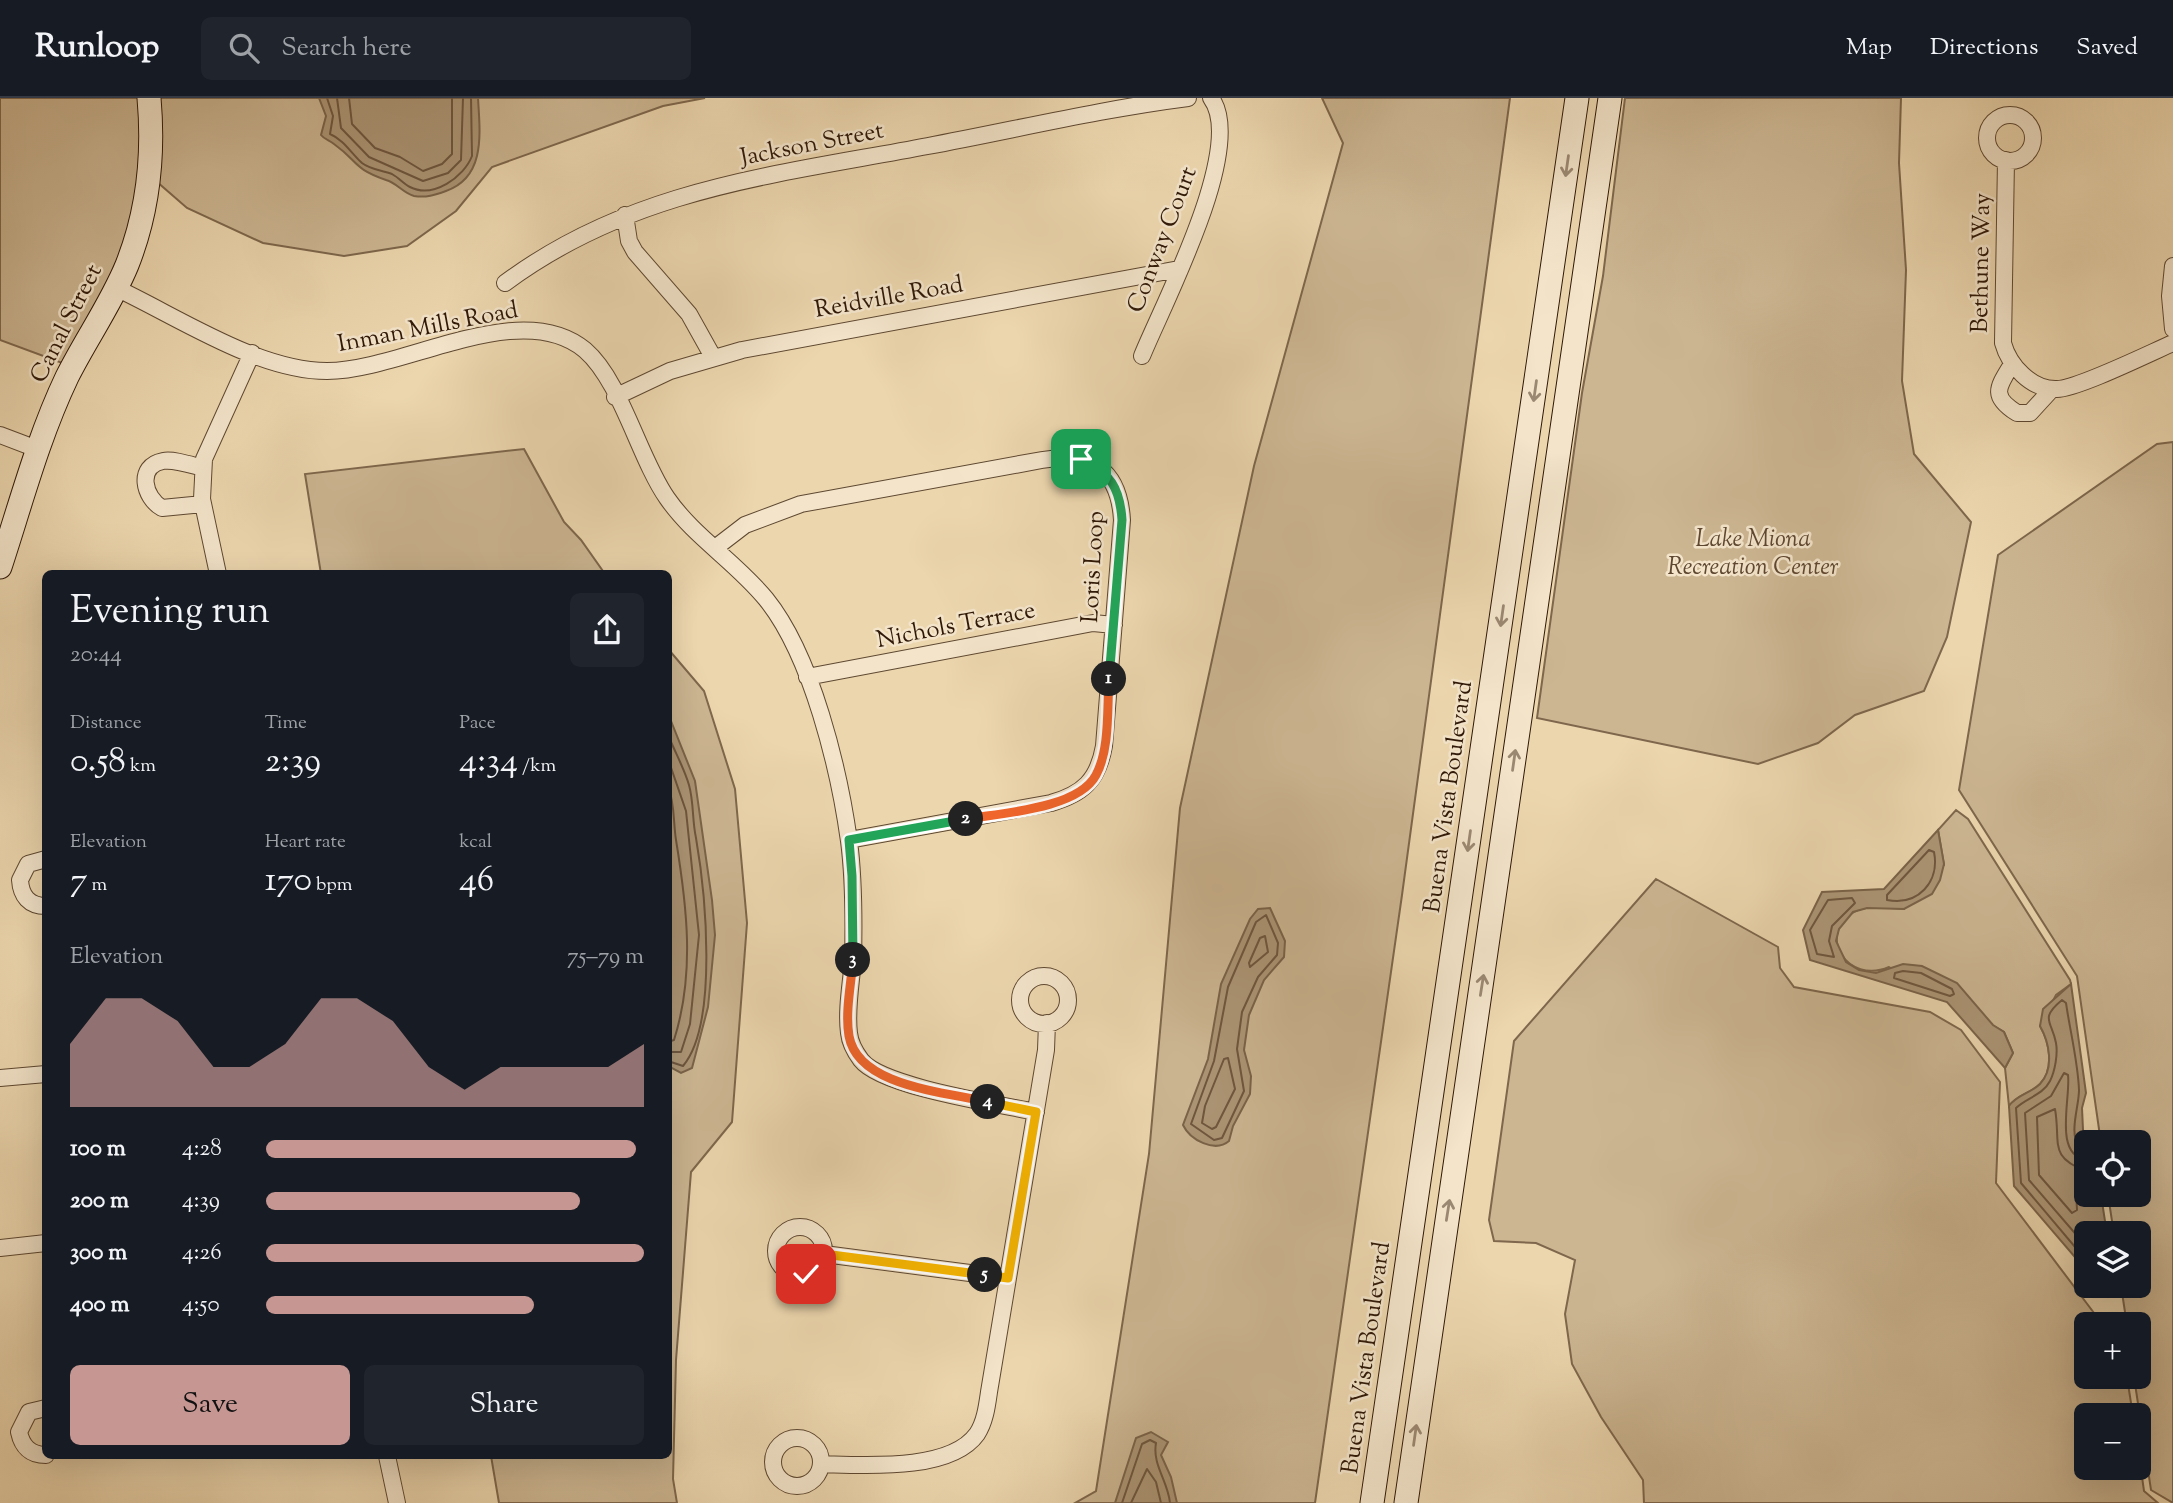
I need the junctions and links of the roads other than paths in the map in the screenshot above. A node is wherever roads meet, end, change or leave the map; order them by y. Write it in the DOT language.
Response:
graph roads {
  1 [pos="149,98"];
  2 [pos="1188,98"];
  3 [pos="1212,98"];
  4 [pos="1577,98"];
  5 [pos="1610,98"];
  6 [pos="2006,160"];
  7 [pos="625,215"];
  8 [pos="2173,266"];
  9 [pos="1179,269"];
  10 [pos="505,283"];
  11 [pos="116,288"];
  12 [pos="2173,329"];
  13 [pos="2173,344"];
  14 [pos="252,353"];
  15 [pos="1142,356"];
  16 [pos="713,357"];
  17 [pos="2012,364"];
  18 [pos="2052,389"];
  19 [pos="615,397"];
  20 [pos="0,435"];
  21 [pos="37,449"];
  22 [pos="203,468"];
  23 [pos="203,504"];
  24 [pos="715,548"];
  25 [pos="0,567"];
  26 [pos="217,570"];
  27 [pos="1114,625"];
  28 [pos="807,677"];
  29 [pos="849,840"];
  30 [pos="42,860"];
  31 [pos="42,905"];
  32 [pos="1047,1023"];
  33 [pos="42,1074"];
  34 [pos="0,1079"];
  35 [pos="1036,1112"];
  36 [pos="42,1243"];
  37 [pos="0,1248"];
  38 [pos="824,1254"];
  39 [pos="1008,1278"];
  40 [pos="42,1409"];
  41 [pos="42,1454"];
  42 [pos="388,1459"];
  43 [pos="821,1464"];
  44 [pos="397,1503"];
  45 [pos="1372,1503"];
  46 [pos="1406,1503"];
  1 -- 11 [label="main road, Canal Street"];
  2 -- 7 [label="street, Jackson Street"];
  3 -- 9 [label="street, Conway Court"];
  4 -- 45 [label="main road, Buena Vista Boulevard, one-way"];
  46 -- 5 [label="main road, one-way"];
  6 -- 17 [label="street, Bethune Way"];
  7 -- 10 [label="street, Jackson Street"];
  7 -- 16 [label="street"];
  8 -- 12 [label="street"];
  9 -- 15 [label="street, Conway Court"];
  9 -- 16 [label="street, Reidville Road"];
  11 -- 14 [label="street, Inman Mills Road"];
  11 -- 21 [label="main road, Canal Street"];
  13 -- 18 [label="street, Bethune Way"];
  14 -- 19 [label="street, Inman Mills Road"];
  14 -- 22 [label="street"];
  16 -- 19 [label="street, Reidville Road"];
  17 -- 18 [label="street, Bethune Way"];
  17 -- 18 [label="street, Bethune Way"];
  19 -- 24 [label="street, Inman Mills Road"];
  20 -- 21 [label="street"];
  21 -- 25 [label="main road, Canal Street"];
  22 -- 23 [label="street"];
  22 -- 23 [label="street"];
  23 -- 26 [label="street"];
  24 -- 27 [label="street, Loris Loop"];
  24 -- 28 [label="street, Inman Mills Road"];
  27 -- 28 [label="street, Nichols Terrace"];
  27 -- 29 [label="street, Loris Loop"];
  28 -- 29 [label="street, Inman Mills Road"];
  29 -- 35 [label="street, Inman Mills Road"];
  30 -- 31 [label="street"];
  32 -- 35 [label="street"];
  33 -- 34 [label="street"];
  35 -- 39 [label="street"];
  36 -- 37 [label="street"];
  38 -- 39 [label="street"];
  39 -- 43 [label="street"];
  40 -- 41 [label="street"];
  42 -- 44 [label="street"];
}
